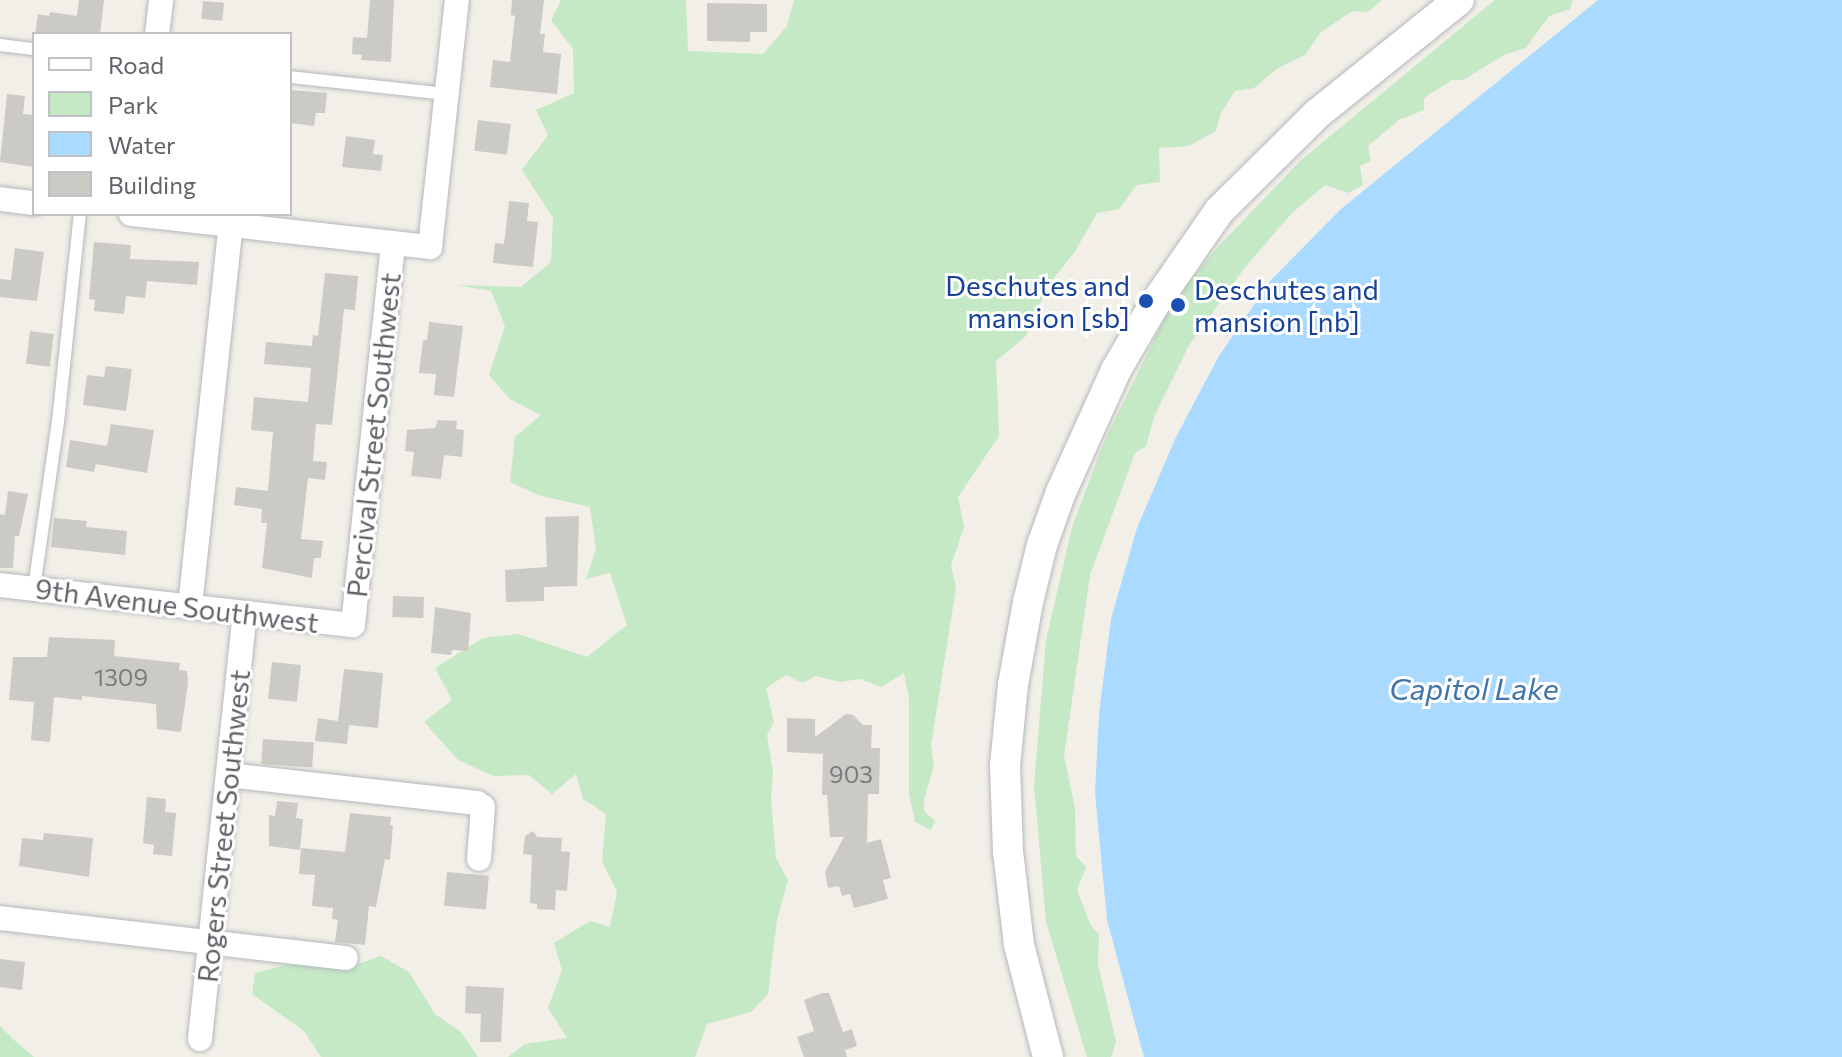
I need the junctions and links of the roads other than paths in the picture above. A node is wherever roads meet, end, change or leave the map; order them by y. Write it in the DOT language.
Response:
graph roads {
  1 [pos="161,0"];
  2 [pos="457,0"];
  3 [pos="1459,0"];
  4 [pos="157,32"];
  5 [pos="0,45"];
  6 [pos="32,49"];
  7 [pos="292,77"];
  8 [pos="447,94"];
  9 [pos="0,199"];
  10 [pos="32,203"];
  11 [pos="80,216"];
  12 [pos="152,216"];
  13 [pos="231,225"];
  14 [pos="393,243"];
  15 [pos="0,585"];
  16 [pos="34,588"];
  17 [pos="190,606"];
  18 [pos="245,613"];
  19 [pos="353,625"];
  20 [pos="228,775"];
  21 [pos="479,859"];
  22 [pos="0,918"];
  23 [pos="211,943"];
  24 [pos="346,958"];
  25 [pos="200,1039"];
  26 [pos="1048,1057"];
  1 -- 4 [label="street"];
  2 -- 8 [label="street, Percival Street Southwest"];
  3 -- 26 [label="street"];
  5 -- 6 [label="lane"];
  7 -- 8 [label="lane"];
  8 -- 14 [label="street, Percival Street Southwest"];
  9 -- 10 [label="street"];
  11 -- 16 [label="lane"];
  12 -- 13 [label="street"];
  13 -- 14 [label="street"];
  13 -- 17 [label="street"];
  14 -- 19 [label="street, Percival Street Southwest"];
  15 -- 16 [label="street, 9th Avenue Southwest"];
  16 -- 17 [label="street, 9th Avenue Southwest"];
  17 -- 18 [label="street, 9th Avenue Southwest"];
  18 -- 19 [label="street, 9th Avenue Southwest"];
  18 -- 20 [label="street, Rogers Street Southwest"];
  20 -- 21 [label="street"];
  20 -- 23 [label="street, Rogers Street Southwest"];
  22 -- 23 [label="street"];
  23 -- 24 [label="street"];
  23 -- 25 [label="street, Rogers Street Southwest"];
}
